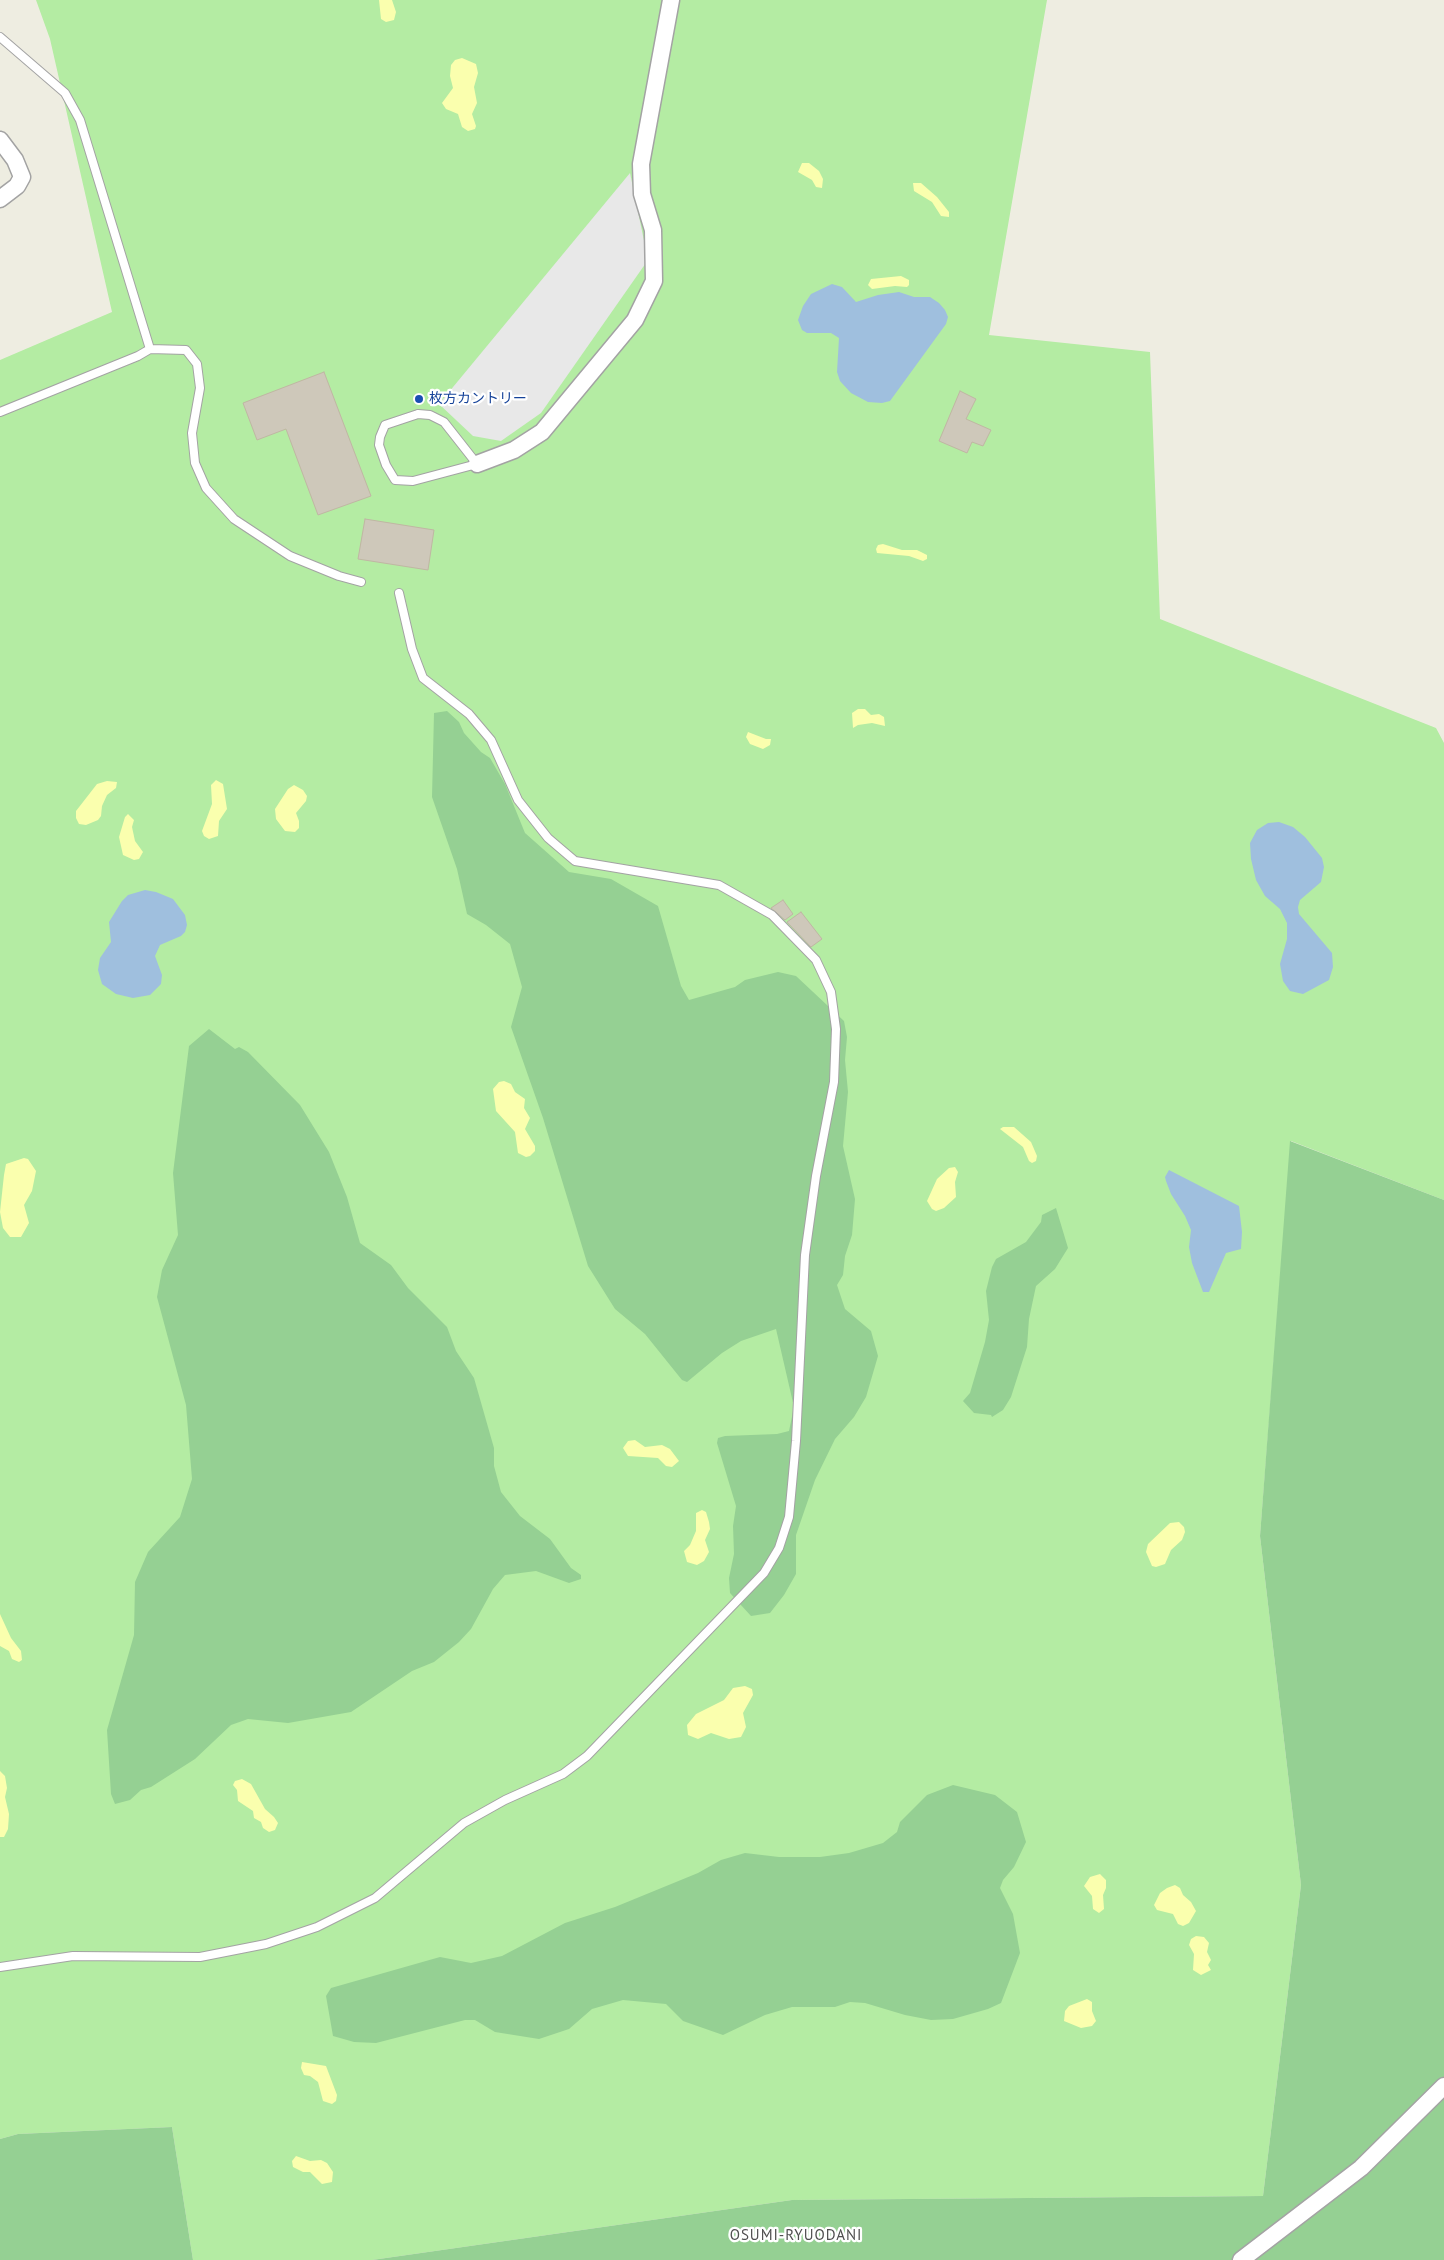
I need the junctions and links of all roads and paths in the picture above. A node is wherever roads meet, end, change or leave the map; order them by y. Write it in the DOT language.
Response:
graph roads {
  1 [pos="671,0"];
  2 [pos="0,37"];
  3 [pos="0,140"];
  4 [pos="0,199"];
  5 [pos="150,349"];
  6 [pos="0,412"];
  7 [pos="476,464"];
  8 [pos="361,582"];
  9 [pos="399,593"];
  10 [pos="0,1968"];
  11 [pos="1444,2086"];
  12 [pos="1241,2260"];
  1 -- 7 [label="street"];
  2 -- 5 [label="lane"];
  3 -- 4 [label="street"];
  5 -- 6 [label="lane"];
  5 -- 8 [label="lane"];
  7 -- 7 [label="lane"];
  9 -- 10 [label="lane"];
  11 -- 12 [label="street"];
}
